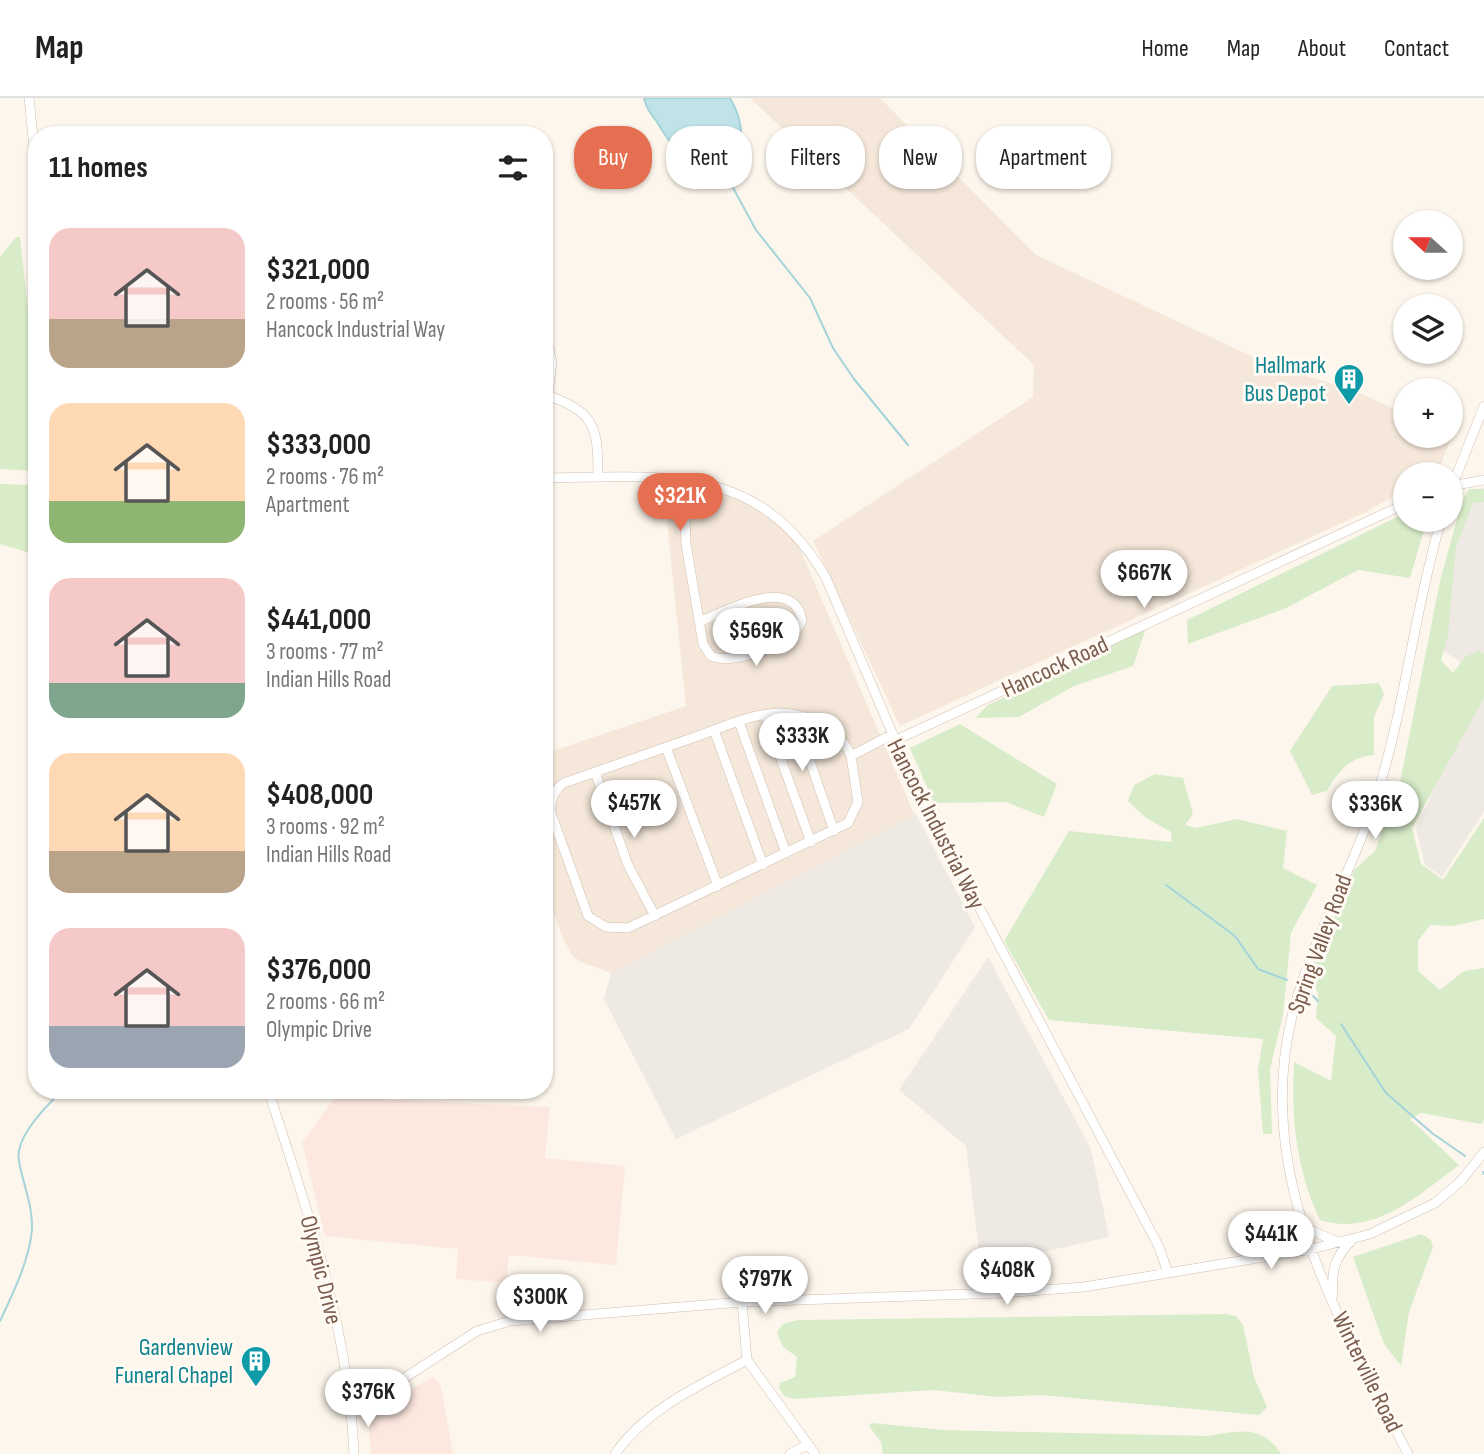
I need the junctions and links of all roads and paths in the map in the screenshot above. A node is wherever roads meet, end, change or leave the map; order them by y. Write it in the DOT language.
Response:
graph roads {
  1 [pos="29,98"];
  2 [pos="32,126"];
  3 [pos="553,397"];
  4 [pos="1484,406"];
  5 [pos="1461,460"];
  6 [pos="598,477"];
  7 [pos="553,478"];
  8 [pos="1481,480"];
  9 [pos="694,481"];
  10 [pos="1463,484"];
  11 [pos="1393,509"];
  12 [pos="1438,532"];
  13 [pos="699,622"];
  14 [pos="765,715"];
  15 [pos="794,715"];
  16 [pos="739,722"];
  17 [pos="714,730"];
  18 [pos="893,738"];
  19 [pos="666,747"];
  20 [pos="850,756"];
  21 [pos="595,772"];
  22 [pos="553,798"];
  23 [pos="553,813"];
  24 [pos="834,831"];
  25 [pos="811,842"];
  26 [pos="786,853"];
  27 [pos="762,865"];
  28 [pos="718,886"];
  29 [pos="655,916"];
  30 [pos="271,1099"];
  31 [pos="1484,1152"];
  32 [pos="1304,1224"];
  33 [pos="1353,1238"];
  34 [pos="1340,1242"];
  35 [pos="1312,1249"];
  36 [pos="1289,1253"];
  37 [pos="1168,1273"];
  38 [pos="742,1303"];
  39 [pos="1334,1307"];
  40 [pos="747,1360"];
  41 [pos="353,1411"];
  42 [pos="808,1444"];
  43 [pos="354,1454"];
  44 [pos="615,1454"];
  45 [pos="790,1454"];
  46 [pos="815,1454"];
  47 [pos="1408,1454"];
  1 -- 2 [label="street"];
  3 -- 6 [label="street"];
  4 -- 5 [label="street"];
  5 -- 8 [label="street"];
  6 -- 7 [label="street, Hancock Industrial Way"];
  6 -- 9 [label="street, Hancock Industrial Way"];
  8 -- 10 [label="street"];
  9 -- 13 [label="street"];
  9 -- 18 [label="street, Hancock Industrial Way"];
  11 -- 18 [label="street, Hancock Road"];
  12 -- 32 [label="street, Spring Valley Road"];
  13 -- 13 [label="street"];
  14 -- 15 [label="street"];
  14 -- 16 [label="street"];
  14 -- 25 [label="street"];
  15 -- 20 [label="street"];
  15 -- 24 [label="street"];
  16 -- 17 [label="street"];
  16 -- 26 [label="street"];
  17 -- 19 [label="street"];
  17 -- 27 [label="street"];
  18 -- 20 [label="street, Hancock Road"];
  18 -- 37 [label="street, Hancock Industrial Way"];
  19 -- 21 [label="street"];
  19 -- 28 [label="street"];
  20 -- 24 [label="street"];
  21 -- 22 [label="street"];
  21 -- 29 [label="street"];
  23 -- 29 [label="street"];
  24 -- 25 [label="street"];
  25 -- 26 [label="street"];
  26 -- 27 [label="street"];
  27 -- 28 [label="street"];
  28 -- 29 [label="street"];
  30 -- 41 [label="street, Olympic Drive"];
  31 -- 33 [label="street"];
  32 -- 34 [label="street"];
  32 -- 35 [label="street, Spring Valley Road"];
  32 -- 36 [label="street"];
  33 -- 34 [label="street"];
  33 -- 39 [label="street"];
  34 -- 35 [label="street"];
  35 -- 36 [label="street"];
  35 -- 39 [label="street, Winterville Road"];
  36 -- 37 [label="street"];
  37 -- 38 [label="street"];
  38 -- 40 [label="street"];
  38 -- 41 [label="street"];
  39 -- 47 [label="street, Winterville Road"];
  40 -- 42 [label="street"];
  40 -- 44 [label="street"];
  41 -- 43 [label="street, Olympic Drive"];
  42 -- 45 [label="street"];
  42 -- 46 [label="street"];
}
